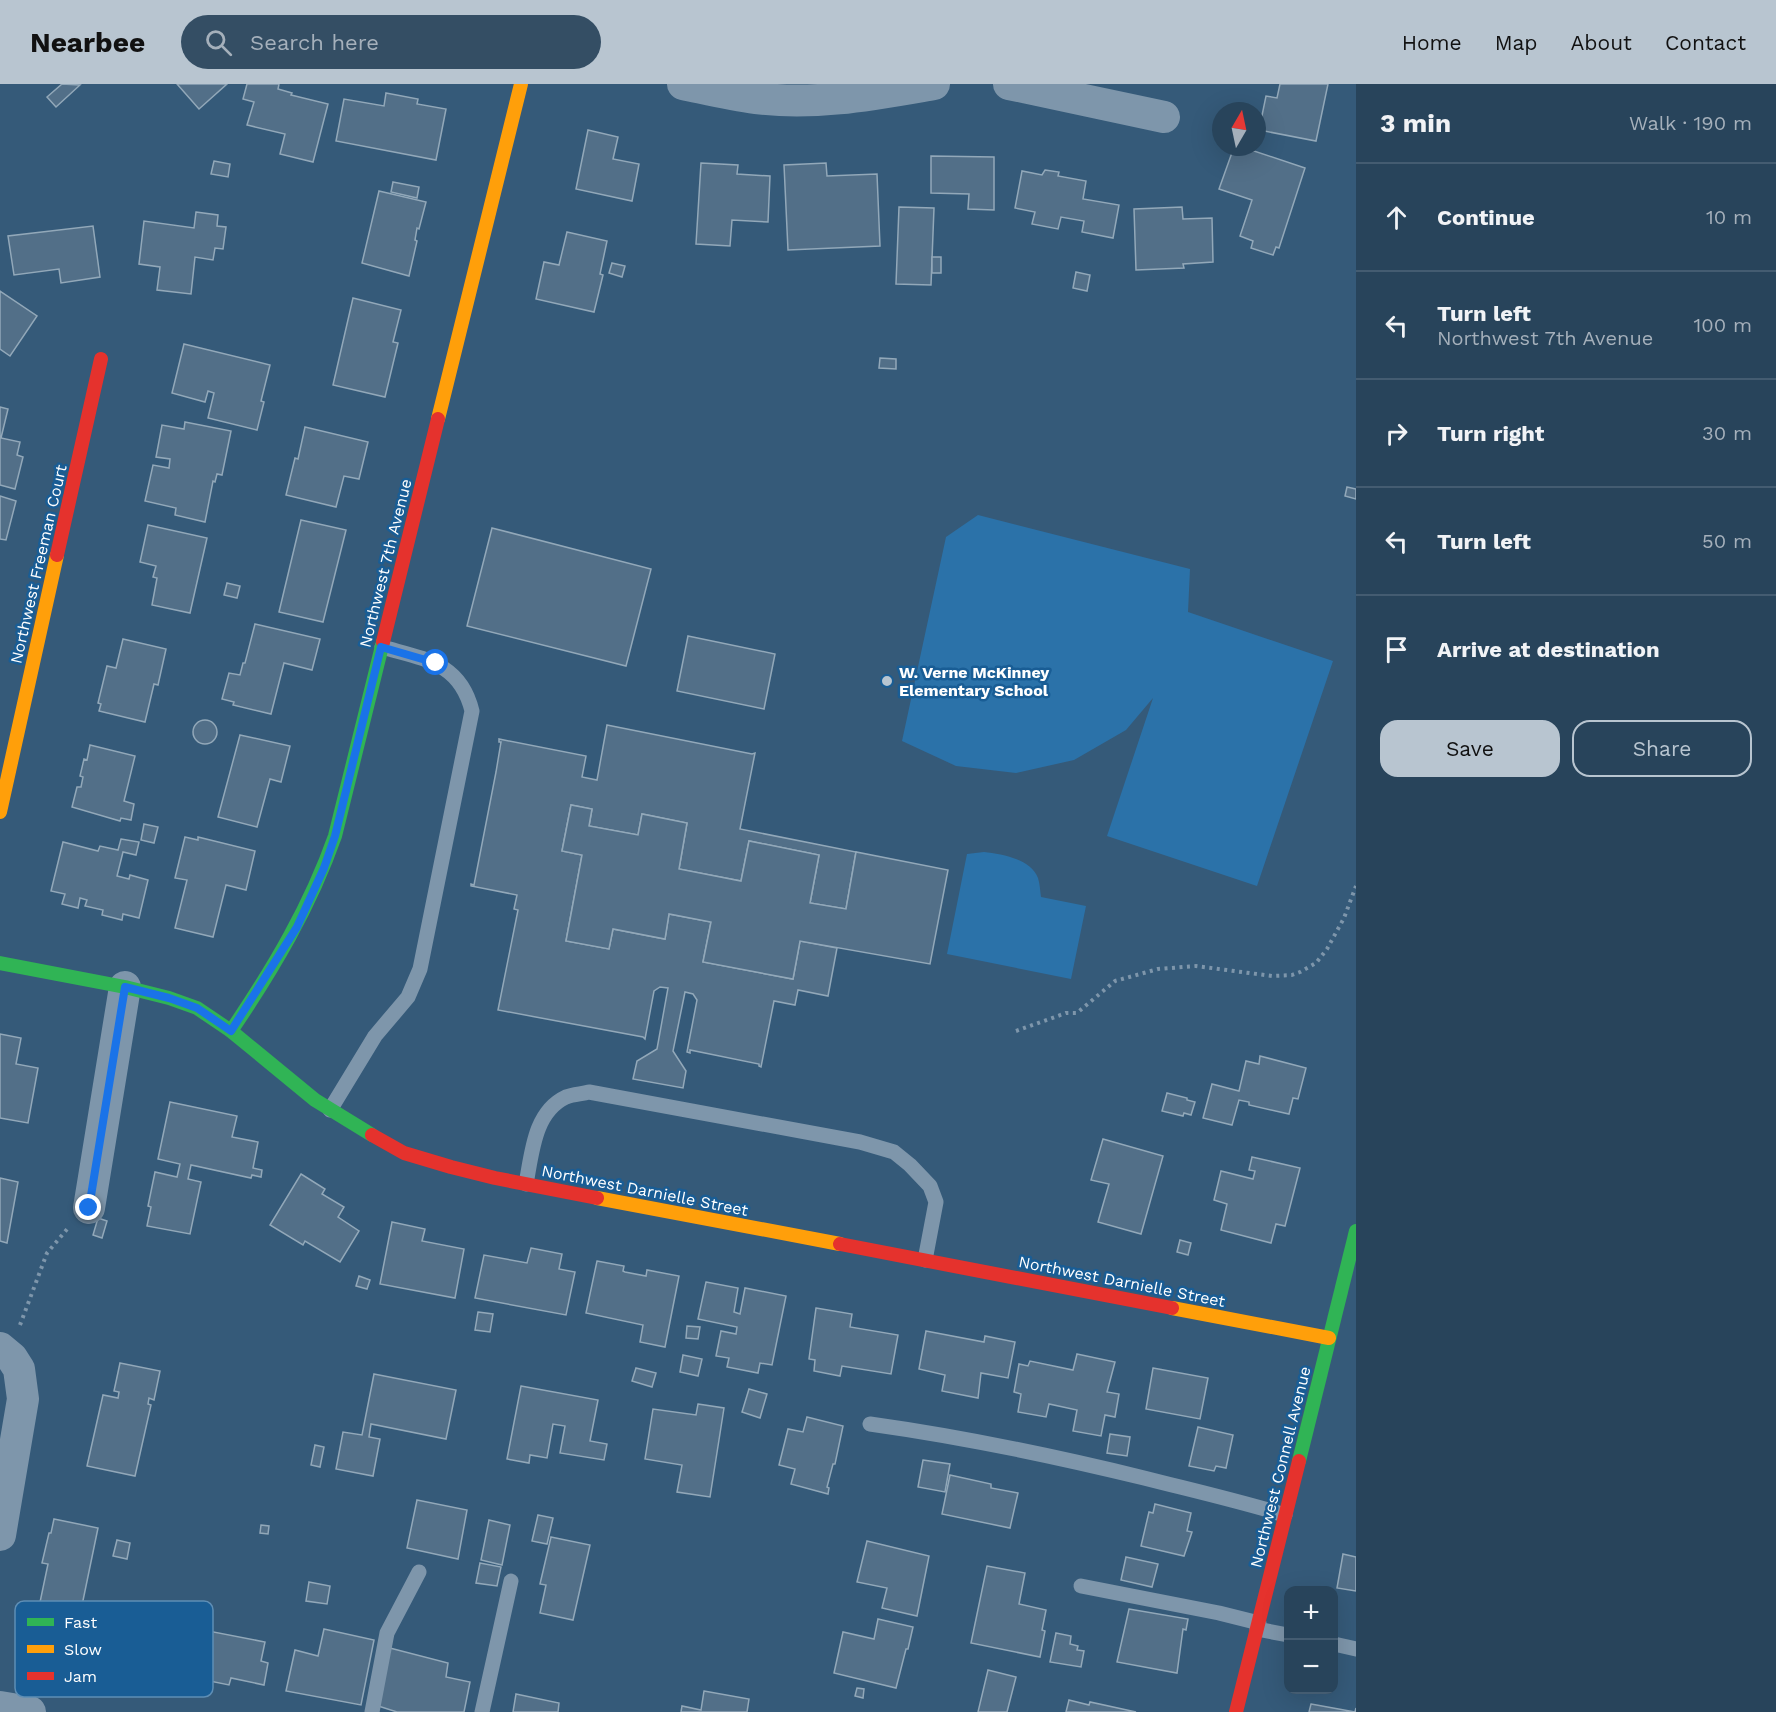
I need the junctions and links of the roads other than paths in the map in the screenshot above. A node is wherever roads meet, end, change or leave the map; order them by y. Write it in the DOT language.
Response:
graph roads {
  1 [pos="521,84"];
  2 [pos="683,84"];
  3 [pos="934,84"];
  4 [pos="1009,84"];
  5 [pos="1164,117"];
  6 [pos="101,359"];
  7 [pos="381,647"];
  8 [pos="0,812"];
  9 [pos="0,963"];
  10 [pos="125,987"];
  11 [pos="231,1031"];
  12 [pos="330,1110"];
  13 [pos="526,1184"];
  14 [pos="89,1208"];
  15 [pos="1356,1231"];
  16 [pos="925,1260"];
  17 [pos="1329,1338"];
  18 [pos="6,1353"];
  19 [pos="870,1424"];
  20 [pos="1285,1515"];
  21 [pos="0,1535"];
  22 [pos="419,1572"];
  23 [pos="511,1581"];
  24 [pos="1081,1586"];
  25 [pos="1258,1626"];
  26 [pos="1284,1634"];
  27 [pos="1338,1645"];
  28 [pos="1356,1649"];
  29 [pos="0,1707"];
  30 [pos="30,1712"];
  31 [pos="372,1712"];
  32 [pos="482,1712"];
  33 [pos="1236,1712"];
  1 -- 7 [label="street, Northwest 7th Avenue"];
  2 -- 3 [label="street"];
  4 -- 5 [label="street"];
  6 -- 8 [label="street, Northwest Freeman Court"];
  7 -- 11 [label="street, Northwest 7th Avenue"];
  7 -- 12 [label="lane"];
  9 -- 10 [label="street, Northwest Darnielle Street"];
  10 -- 11 [label="street, Northwest Darnielle Street"];
  10 -- 14 [label="street"];
  11 -- 12 [label="street, Northwest Darnielle Street"];
  12 -- 13 [label="street, Northwest Darnielle Street"];
  13 -- 16 [label="street, Northwest Darnielle Street"];
  13 -- 16 [label="lane"];
  15 -- 17 [label="street, Northwest Connell Avenue"];
  16 -- 17 [label="street, Northwest Darnielle Street"];
  17 -- 20 [label="street, Northwest Connell Avenue"];
  18 -- 21 [label="street"];
  19 -- 20 [label="lane"];
  20 -- 25 [label="street, Northwest Connell Avenue"];
  22 -- 31 [label="lane"];
  23 -- 32 [label="lane"];
  24 -- 25 [label="lane"];
  25 -- 26 [label="lane"];
  25 -- 33 [label="street, Northwest Connell Avenue"];
  27 -- 28 [label="lane"];
  29 -- 30 [label="street"];
}
